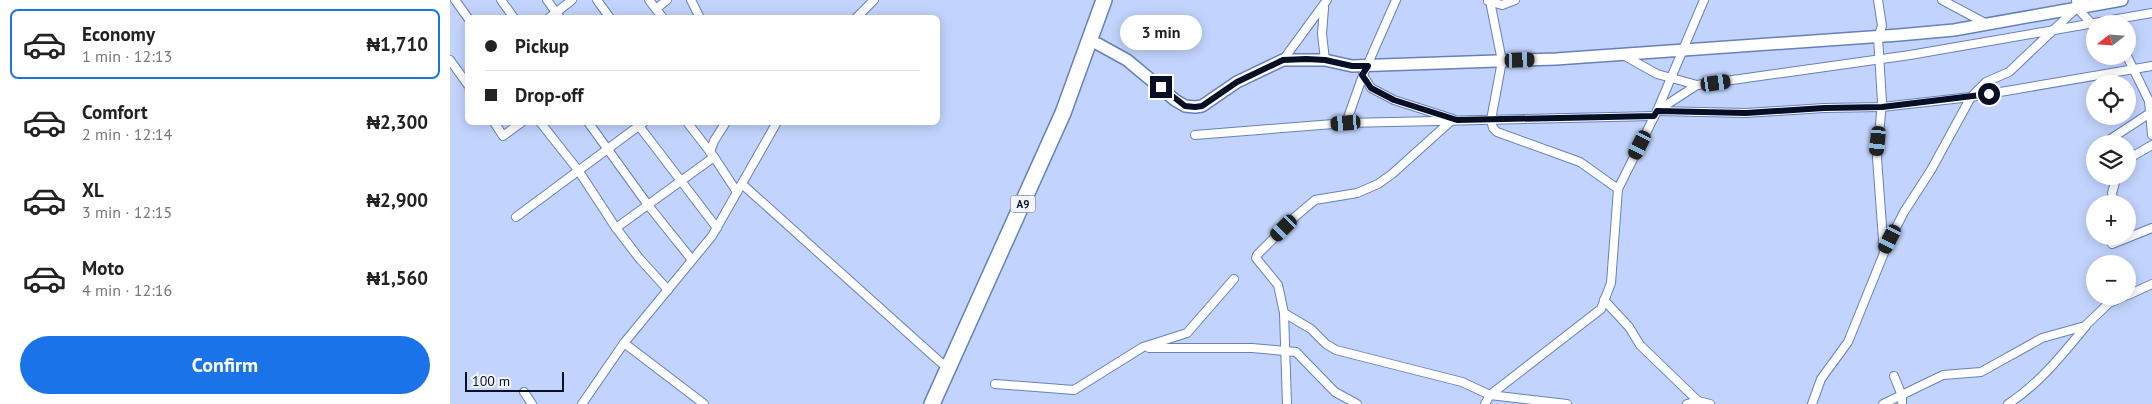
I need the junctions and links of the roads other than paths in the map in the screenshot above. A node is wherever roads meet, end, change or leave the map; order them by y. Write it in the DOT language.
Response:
graph roads {
  1 [pos="455,0"];
  2 [pos="501,0"];
  3 [pos="547,0"];
  4 [pos="572,0"];
  5 [pos="597,0"];
  6 [pos="649,0"];
  7 [pos="667,0"];
  8 [pos="691,0"];
  9 [pos="874,0"];
  10 [pos="1104,0"];
  11 [pos="1113,0"];
  12 [pos="1396,0"];
  13 [pos="1515,0"];
  14 [pos="1696,0"];
  15 [pos="1704,0"];
  16 [pos="1878,0"];
  17 [pos="1942,0"];
  18 [pos="2122,0"];
  19 [pos="1488,1"];
  20 [pos="1326,3"];
  21 [pos="2079,3"];
  22 [pos="656,9"];
  23 [pos="1700,9"];
  24 [pos="2152,13"];
  25 [pos="466,15"];
  26 [pos="512,15"];
  27 [pos="558,15"];
  28 [pos="608,15"];
  29 [pos="661,15"];
  30 [pos="698,15"];
  31 [pos="859,15"];
  32 [pos="2087,15"];
  33 [pos="2136,16"];
  34 [pos="1987,24"];
  35 [pos="2086,26"];
  36 [pos="2054,30"];
  37 [pos="1878,37"];
  38 [pos="1098,44"];
  39 [pos="1682,49"];
  40 [pos="1621,54"];
  41 [pos="1879,59"];
  42 [pos="450,60"];
  43 [pos="1283,60"];
  44 [pos="1325,60"];
  45 [pos="1502,61"];
  46 [pos="2132,65"];
  47 [pos="2152,66"];
  48 [pos="2134,69"];
  49 [pos="1365,70"];
  50 [pos="464,75"];
  51 [pos="1671,78"];
  52 [pos="1698,86"];
  53 [pos="1971,97"];
  54 [pos="2151,102"];
  55 [pos="1882,107"];
  56 [pos="2150,113"];
  57 [pos="1656,114"];
  58 [pos="1454,120"];
  59 [pos="1490,120"];
  60 [pos="1346,123"];
  61 [pos="496,125"];
  62 [pos="518,125"];
  63 [pos="542,125"];
  64 [pos="590,125"];
  65 [pos="639,125"];
  66 [pos="641,125"];
  67 [pos="689,125"];
  68 [pos="724,125"];
  69 [pos="775,125"];
  70 [pos="2152,134"];
  71 [pos="2117,135"];
  72 [pos="1195,136"];
  73 [pos="2152,145"];
  74 [pos="607,149"];
  75 [pos="2136,154"];
  76 [pos="712,155"];
  77 [pos="578,170"];
  78 [pos="680,182"];
  79 [pos="742,184"];
  80 [pos="1618,189"];
  81 [pos="737,192"];
  82 [pos="648,205"];
  83 [pos="516,217"];
  84 [pos="616,228"];
  85 [pos="717,228"];
  86 [pos="2152,228"];
  87 [pos="2136,234"];
  88 [pos="1884,253"];
  89 [pos="692,260"];
  90 [pos="1234,279"];
  91 [pos="2152,284"];
  92 [pos="668,290"];
  93 [pos="2136,291"];
  94 [pos="1604,300"];
  95 [pos="2107,305"];
  96 [pos="1284,313"];
  97 [pos="2088,323"];
  98 [pos="624,343"];
  99 [pos="1143,348"];
  100 [pos="1285,351"];
  101 [pos="948,368"];
  102 [pos="1894,376"];
  103 [pos="995,384"];
  104 [pos="524,392"];
  105 [pos="1490,395"];
  106 [pos="1902,400"];
  107 [pos="1698,401"];
  108 [pos="532,404"];
  109 [pos="582,404"];
  110 [pos="704,404"];
  111 [pos="932,404"];
  112 [pos="941,404"];
  113 [pos="1287,404"];
  114 [pos="1357,404"];
  115 [pos="1485,404"];
  116 [pos="1567,404"];
  117 [pos="1688,404"];
  118 [pos="1710,404"];
  119 [pos="1812,404"];
  120 [pos="1883,404"];
  121 [pos="2008,404"];
  1 -- 25 [label="street"];
  2 -- 26 [label="street"];
  3 -- 27 [label="street"];
  4 -- 27 [label="street"];
  5 -- 28 [label="street"];
  6 -- 22 [label="street"];
  7 -- 22 [label="street"];
  8 -- 30 [label="street"];
  9 -- 31 [label="street"];
  10 -- 101 [label="highway, A9"];
  11 -- 38 [label="highway, A9"];
  12 -- 49 [label="street"];
  13 -- 19 [label="street"];
  14 -- 23 [label="street"];
  15 -- 23 [label="street"];
  16 -- 37 [label="street"];
  17 -- 34 [label="street"];
  18 -- 21 [label="street"];
  19 -- 45 [label="street"];
  20 -- 43 [label="street"];
  20 -- 44 [label="street"];
  21 -- 32 [label="street"];
  21 -- 34 [label="street"];
  21 -- 36 [label="street"];
  22 -- 29 [label="street"];
  23 -- 39 [label="street"];
  24 -- 33 [label="street"];
  34 -- 37 [label="street"];
  35 -- 36 [label="street"];
  36 -- 41 [label="street"];
  36 -- 53 [label="street"];
  37 -- 39 [label="street"];
  37 -- 41 [label="street"];
  38 -- 43 [label="street"];
  38 -- 112 [label="highway, A9"];
  39 -- 40 [label="street"];
  39 -- 51 [label="street"];
  40 -- 45 [label="street"];
  40 -- 51 [label="street"];
  41 -- 52 [label="street"];
  41 -- 55 [label="street"];
  42 -- 50 [label="street"];
  43 -- 44 [label="street"];
  44 -- 49 [label="street"];
  45 -- 49 [label="street"];
  45 -- 59 [label="street"];
  46 -- 48 [label="street"];
  47 -- 48 [label="street"];
  48 -- 53 [label="street"];
  48 -- 54 [label="street"];
  49 -- 58 [label="street"];
  49 -- 60 [label="street"];
  51 -- 52 [label="street"];
  51 -- 57 [label="street"];
  52 -- 57 [label="street"];
  53 -- 55 [label="street"];
  53 -- 88 [label="street"];
  54 -- 56 [label="street"];
  55 -- 57 [label="street"];
  55 -- 88 [label="street"];
  56 -- 70 [label="street"];
  56 -- 71 [label="street"];
  57 -- 59 [label="street"];
  57 -- 80 [label="street"];
  58 -- 59 [label="street"];
  58 -- 60 [label="street"];
  58 -- 96 [label="street"];
  59 -- 80 [label="street"];
  60 -- 72 [label="street"];
  61 -- 62 [label="street"];
  63 -- 77 [label="street"];
  64 -- 74 [label="street"];
  65 -- 74 [label="street"];
  66 -- 78 [label="street"];
  67 -- 76 [label="street"];
  68 -- 76 [label="street"];
  69 -- 79 [label="street"];
  73 -- 75 [label="street"];
  74 -- 77 [label="street"];
  74 -- 82 [label="street"];
  76 -- 78 [label="street"];
  76 -- 81 [label="street"];
  77 -- 83 [label="street"];
  77 -- 84 [label="street"];
  78 -- 82 [label="street"];
  78 -- 85 [label="street"];
  79 -- 81 [label="street"];
  79 -- 101 [label="street"];
  80 -- 94 [label="street"];
  81 -- 85 [label="street"];
  82 -- 84 [label="street"];
  82 -- 89 [label="street"];
  84 -- 92 [label="street"];
  85 -- 89 [label="street"];
  86 -- 87 [label="street"];
  88 -- 119 [label="street"];
  89 -- 92 [label="street"];
  90 -- 99 [label="street"];
  91 -- 93 [label="street"];
  92 -- 98 [label="street"];
  94 -- 105 [label="street"];
  94 -- 107 [label="street"];
  95 -- 97 [label="street"];
  96 -- 100 [label="street"];
  96 -- 105 [label="street"];
  97 -- 106 [label="street"];
  97 -- 121 [label="street"];
  98 -- 109 [label="street"];
  98 -- 110 [label="street"];
  99 -- 100 [label="street"];
  99 -- 103 [label="street"];
  100 -- 113 [label="street"];
  100 -- 114 [label="street"];
  101 -- 111 [label="highway, A9"];
  102 -- 106 [label="street"];
  104 -- 108 [label="street"];
  105 -- 115 [label="street"];
  105 -- 116 [label="street"];
  106 -- 120 [label="street"];
  107 -- 117 [label="street"];
  107 -- 118 [label="street"];
}
